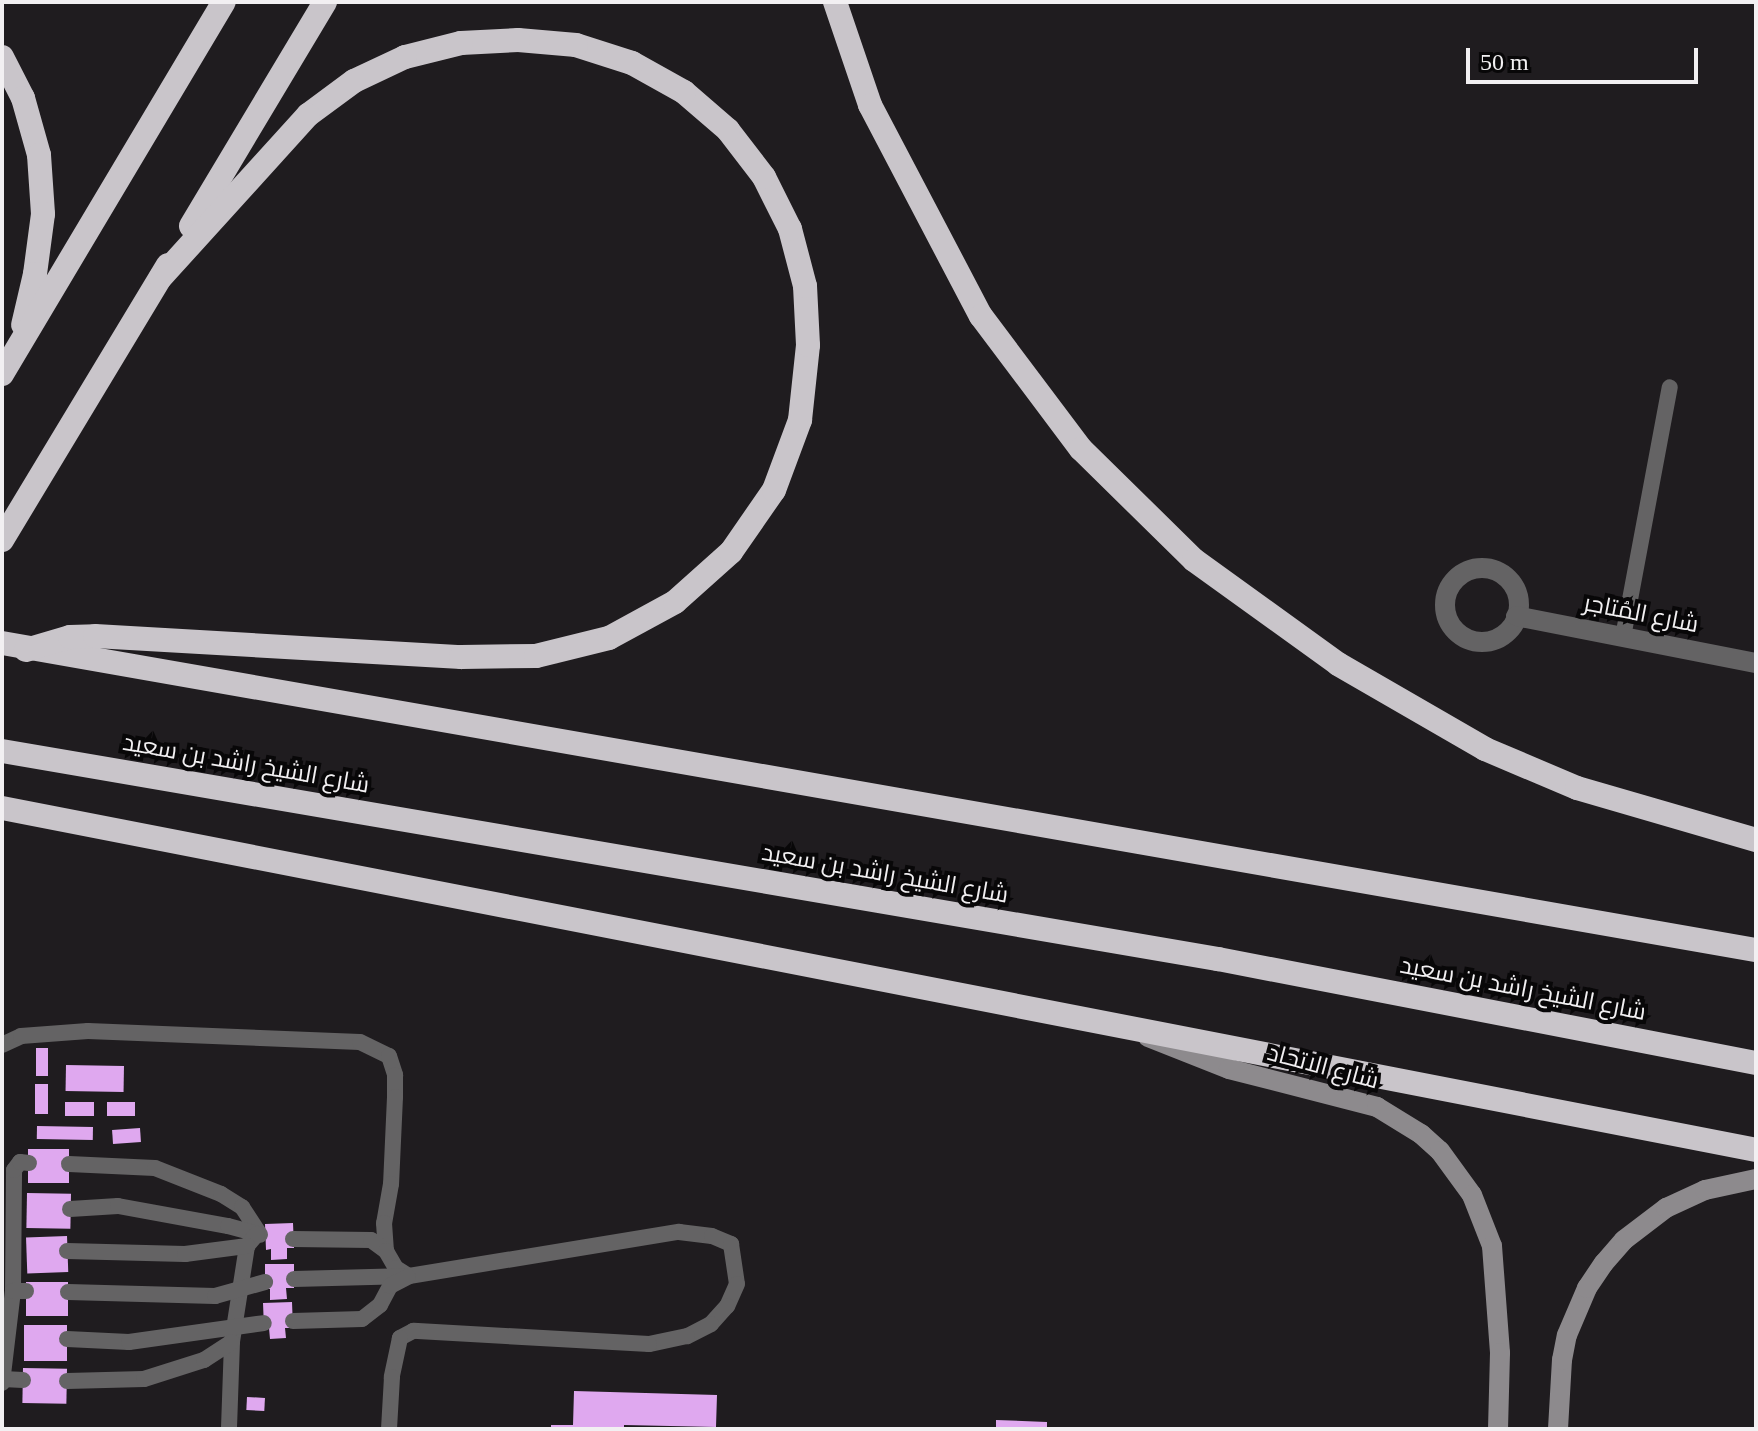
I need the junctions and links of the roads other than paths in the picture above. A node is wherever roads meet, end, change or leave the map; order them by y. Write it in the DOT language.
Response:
graph roads {
  1 [pos="224,2"];
  2 [pos="325,2"];
  3 [pos="835,2"];
  4 [pos="2,57"];
  5 [pos="161,277"];
  6 [pos="18,347"];
  7 [pos="2,374"];
  8 [pos="1670,387"];
  9 [pos="2,540"];
  10 [pos="1516,616"];
  11 [pos="1623,637"];
  12 [pos="2,643"];
  13 [pos="26,650"];
  14 [pos="1756,663"];
  15 [pos="2,751"];
  16 [pos="2,808"];
  17 [pos="1756,840"];
  18 [pos="1756,950"];
  19 [pos="1134,1030"];
  20 [pos="2,1045"];
  21 [pos="1756,1063"];
  22 [pos="1756,1150"];
  23 [pos="29,1163"];
  24 [pos="69,1164"];
  25 [pos="1756,1179"];
  26 [pos="70,1209"];
  27 [pos="257,1239"];
  28 [pos="293,1239"];
  29 [pos="67,1251"];
  30 [pos="386,1251"];
  31 [pos="409,1276"];
  32 [pos="294,1279"];
  33 [pos="265,1282"];
  34 [pos="240,1287"];
  35 [pos="68,1292"];
  36 [pos="293,1321"];
  37 [pos="264,1323"];
  38 [pos="234,1333"];
  39 [pos="67,1339"];
  40 [pos="23,1380"];
  41 [pos="2,1381"];
  42 [pos="67,1381"];
  43 [pos="229,1429"];
  44 [pos="389,1429"];
  45 [pos="1498,1429"];
  46 [pos="1558,1429"];
  1 -- 6 [label="highway"];
  2 -- 5 [label="highway"];
  3 -- 17 [label="highway"];
  4 -- 6 [label="highway"];
  5 -- 9 [label="highway"];
  5 -- 13 [label="highway"];
  6 -- 7 [label="highway"];
  8 -- 11 [label="lane"];
  10 -- 11 [label="street, شارع المُتاجر"];
  11 -- 14 [label="street, شارع المُتاجر"];
  12 -- 13 [label="highway"];
  13 -- 18 [label="highway"];
  15 -- 21 [label="highway, شارع الشيخ راشد بن سعيد"];
  16 -- 19 [label="highway"];
  19 -- 22 [label="highway"];
  19 -- 45 [label="main road, شارع الاتحاد"];
  20 -- 30 [label="lane"];
  23 -- 41 [label="lane"];
  24 -- 27 [label="lane"];
  25 -- 46 [label="main road"];
  26 -- 27 [label="lane"];
  27 -- 29 [label="lane"];
  27 -- 34 [label="lane"];
  28 -- 30 [label="lane"];
  30 -- 31 [label="lane"];
  31 -- 32 [label="lane"];
  31 -- 36 [label="lane"];
  31 -- 44 [label="lane"];
  33 -- 34 [label="lane"];
  34 -- 35 [label="lane"];
  34 -- 38 [label="lane"];
  37 -- 38 [label="lane"];
  38 -- 39 [label="lane"];
  38 -- 42 [label="lane"];
  38 -- 43 [label="lane"];
  40 -- 41 [label="lane"];
}
